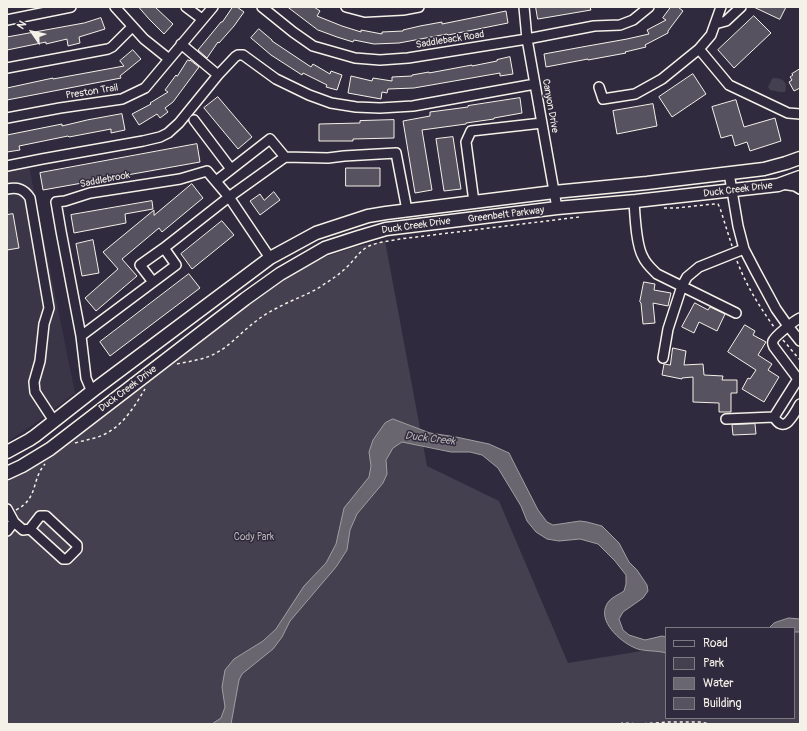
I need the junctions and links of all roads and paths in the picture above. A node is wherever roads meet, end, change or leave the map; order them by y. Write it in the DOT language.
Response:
graph roads {
  1 [pos="71,7"];
  2 [pos="114,7"];
  3 [pos="186,7"];
  4 [pos="213,7"];
  5 [pos="262,7"];
  6 [pos="346,7"];
  7 [pos="419,7"];
  8 [pos="524,7"];
  9 [pos="649,7"];
  10 [pos="721,7"];
  11 [pos="741,7"];
  12 [pos="47,9"];
  13 [pos="202,19"];
  14 [pos="7,20"];
  15 [pos="715,24"];
  16 [pos="132,27"];
  17 [pos="527,39"];
  18 [pos="181,44"];
  19 [pos="699,49"];
  20 [pos="169,59"];
  21 [pos="7,68"];
  22 [pos="218,75"];
  23 [pos="535,84"];
  24 [pos="599,87"];
  25 [pos="800,114"];
  26 [pos="7,118"];
  27 [pos="194,120"];
  28 [pos="542,122"];
  29 [pos="285,157"];
  30 [pos="800,158"];
  31 [pos="7,166"];
  32 [pos="231,169"];
  33 [pos="729,173"];
  34 [pos="800,178"];
  35 [pos="216,181"];
  36 [pos="782,184"];
  37 [pos="7,189"];
  38 [pos="800,189"];
  39 [pos="732,191"];
  40 [pos="554,192"];
  41 [pos="229,197"];
  42 [pos="634,201"];
  43 [pos="474,202"];
  44 [pos="557,208"];
  45 [pos="660,208"];
  46 [pos="407,210"];
  47 [pos="580,216"];
  48 [pos="410,226"];
  49 [pos="164,248"];
  50 [pos="744,248"];
  51 [pos="734,252"];
  52 [pos="270,258"];
  53 [pos="280,274"];
  54 [pos="153,282"];
  55 [pos="682,286"];
  56 [pos="736,313"];
  57 [pos="800,318"];
  58 [pos="788,326"];
  59 [pos="778,335"];
  60 [pos="81,336"];
  61 [pos="800,341"];
  62 [pos="663,358"];
  63 [pos="800,360"];
  64 [pos="176,364"];
  65 [pos="799,378"];
  66 [pos="146,386"];
  67 [pos="92,392"];
  68 [pos="800,404"];
  69 [pos="774,417"];
  70 [pos="726,419"];
  71 [pos="54,421"];
  72 [pos="69,445"];
  73 [pos="7,452"];
  74 [pos="47,461"];
  75 [pos="7,473"];
  76 [pos="8,511"];
  77 [pos="14,522"];
  78 [pos="30,529"];
  79 [pos="7,531"];
  80 [pos="620,724"];
  81 [pos="641,724"];
  82 [pos="710,724"];
  1 -- 12 [label="street"];
  2 -- 16 [label="street"];
  3 -- 13 [label="street"];
  4 -- 13 [label="street, Preston Trail"];
  5 -- 17 [label="street, Saddleback Road"];
  6 -- 7 [label="street"];
  8 -- 17 [label="street, Canyon Drive"];
  9 -- 17 [label="street, Saddleback Road"];
  10 -- 15 [label="street"];
  11 -- 15 [label="street"];
  12 -- 14 [label="street"];
  13 -- 18 [label="street, Preston Trail"];
  15 -- 19 [label="street"];
  16 -- 20 [label="street"];
  16 -- 21 [label="street"];
  17 -- 23 [label="street, Canyon Drive"];
  18 -- 20 [label="street, Preston Trail"];
  18 -- 22 [label="street"];
  19 -- 24 [label="street"];
  19 -- 25 [label="street"];
  20 -- 26 [label="street, Preston Trail"];
  22 -- 23 [label="street"];
  22 -- 31 [label="street"];
  23 -- 28 [label="street, Canyon Drive"];
  27 -- 32 [label="street"];
  28 -- 40 [label="street, Canyon Drive"];
  28 -- 43 [label="street"];
  29 -- 32 [label="street"];
  29 -- 41 [label="street"];
  29 -- 46 [label="street"];
  30 -- 33 [label="main road, Duck Creek Drive"];
  32 -- 35 [label="street"];
  33 -- 39 [label="street"];
  33 -- 40 [label="main road, Duck Creek Drive"];
  34 -- 36 [label="main road, Duck Creek Drive"];
  35 -- 41 [label="street, Saddlebrook"];
  35 -- 60 [label="street, Saddlebrook"];
  36 -- 38 [label="street"];
  36 -- 39 [label="main road, Duck Creek Drive"];
  37 -- 71 [label="street"];
  39 -- 42 [label="main road, Duck Creek Drive"];
  39 -- 50 [label="street"];
  40 -- 43 [label="main road, Duck Creek Drive"];
  40 -- 44 [label="street, Canyon Drive"];
  41 -- 49 [label="street"];
  41 -- 52 [label="street, Saddlebrook"];
  42 -- 44 [label="main road, Duck Creek Drive"];
  42 -- 55 [label="street"];
  43 -- 46 [label="main road, Duck Creek Drive"];
  44 -- 48 [label="main road, Duck Creek Drive"];
  45 -- 51 [label="path"];
  46 -- 48 [label="main road"];
  46 -- 52 [label="main road, Duck Creek Drive"];
  47 -- 64 [label="path, Greenbelt Parkway"];
  48 -- 53 [label="main road, Duck Creek Drive"];
  49 -- 54 [label="street"];
  49 -- 54 [label="street"];
  50 -- 51 [label="street"];
  50 -- 58 [label="street"];
  51 -- 55 [label="street"];
  51 -- 59 [label="path"];
  52 -- 53 [label="main road"];
  52 -- 67 [label="main road, Duck Creek Drive"];
  53 -- 75 [label="main road, Duck Creek Drive"];
  54 -- 60 [label="street"];
  55 -- 56 [label="street"];
  55 -- 62 [label="street"];
  57 -- 58 [label="street"];
  58 -- 59 [label="street"];
  58 -- 61 [label="street"];
  59 -- 63 [label="path"];
  59 -- 65 [label="street"];
  60 -- 67 [label="street, Saddlebrook"];
  65 -- 69 [label="street"];
  66 -- 72 [label="path"];
  67 -- 71 [label="main road, Duck Creek Drive"];
  68 -- 69 [label="street"];
  69 -- 70 [label="street"];
  71 -- 73 [label="main road, Duck Creek Drive"];
  74 -- 76 [label="path"];
  76 -- 77 [label="street"];
  77 -- 78 [label="street"];
  77 -- 79 [label="street"];
  78 -- 78 [label="street"];
  80 -- 81 [label="path"];
  81 -- 82 [label="path"];
}
